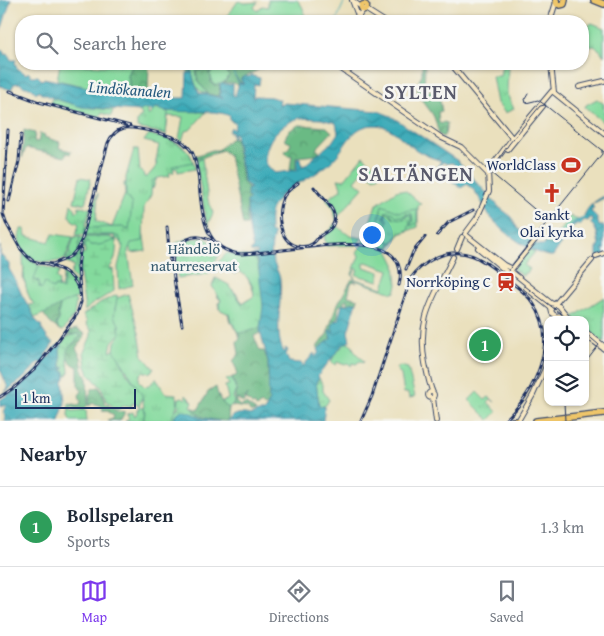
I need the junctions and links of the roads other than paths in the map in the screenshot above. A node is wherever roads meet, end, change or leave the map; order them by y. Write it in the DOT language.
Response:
graph roads {
  1 [pos="352,0"];
  2 [pos="565,0"];
  3 [pos="595,0"];
  4 [pos="557,3"];
  5 [pos="604,4"];
  6 [pos="364,7"];
  7 [pos="375,15"];
  8 [pos="553,15"];
  9 [pos="345,70"];
  10 [pos="455,70"];
  11 [pos="551,70"];
  12 [pos="604,80"];
  13 [pos="580,86"];
  14 [pos="553,92"];
  15 [pos="604,133"];
  16 [pos="514,140"];
  17 [pos="489,174"];
  18 [pos="466,235"];
  19 [pos="532,240"];
  20 [pos="458,249"];
  21 [pos="604,253"];
  22 [pos="596,256"];
  23 [pos="454,257"];
  24 [pos="592,260"];
  25 [pos="509,270"];
  26 [pos="528,286"];
  27 [pos="555,306"];
  28 [pos="559,316"];
  29 [pos="589,336"];
  30 [pos="603,346"];
  31 [pos="544,371"];
  32 [pos="604,414"];
  33 [pos="593,415"];
  34 [pos="516,420"];
  35 [pos="436,421"];
  36 [pos="536,421"];
  37 [pos="543,421"];
  1 -- 6 [label="main road"];
  1 -- 6 [label="main road"];
  2 -- 4 [label="highway"];
  3 -- 5 [label="highway"];
  4 -- 8 [label="main road"];
  6 -- 7 [label="main road"];
  9 -- 17 [label="main road"];
  10 -- 16 [label="main road"];
  11 -- 14 [label="main road"];
  12 -- 13 [label="main road"];
  14 -- 15 [label="main road"];
  14 -- 16 [label="main road"];
  16 -- 17 [label="main road"];
  17 -- 18 [label="main road"];
  18 -- 20 [label="main road"];
  18 -- 25 [label="main road"];
  19 -- 25 [label="main road"];
  21 -- 22 [label="main road"];
  23 -- 35 [label="main road"];
  24 -- 27 [label="main road"];
  25 -- 26 [label="main road"];
  25 -- 26 [label="main road"];
  26 -- 27 [label="main road"];
  27 -- 28 [label="main road"];
  27 -- 28 [label="main road"];
  29 -- 30 [label="main road"];
  31 -- 34 [label="main road"];
  32 -- 33 [label="highway"];
  33 -- 36 [label="highway"];
  33 -- 37 [label="highway"];
}
